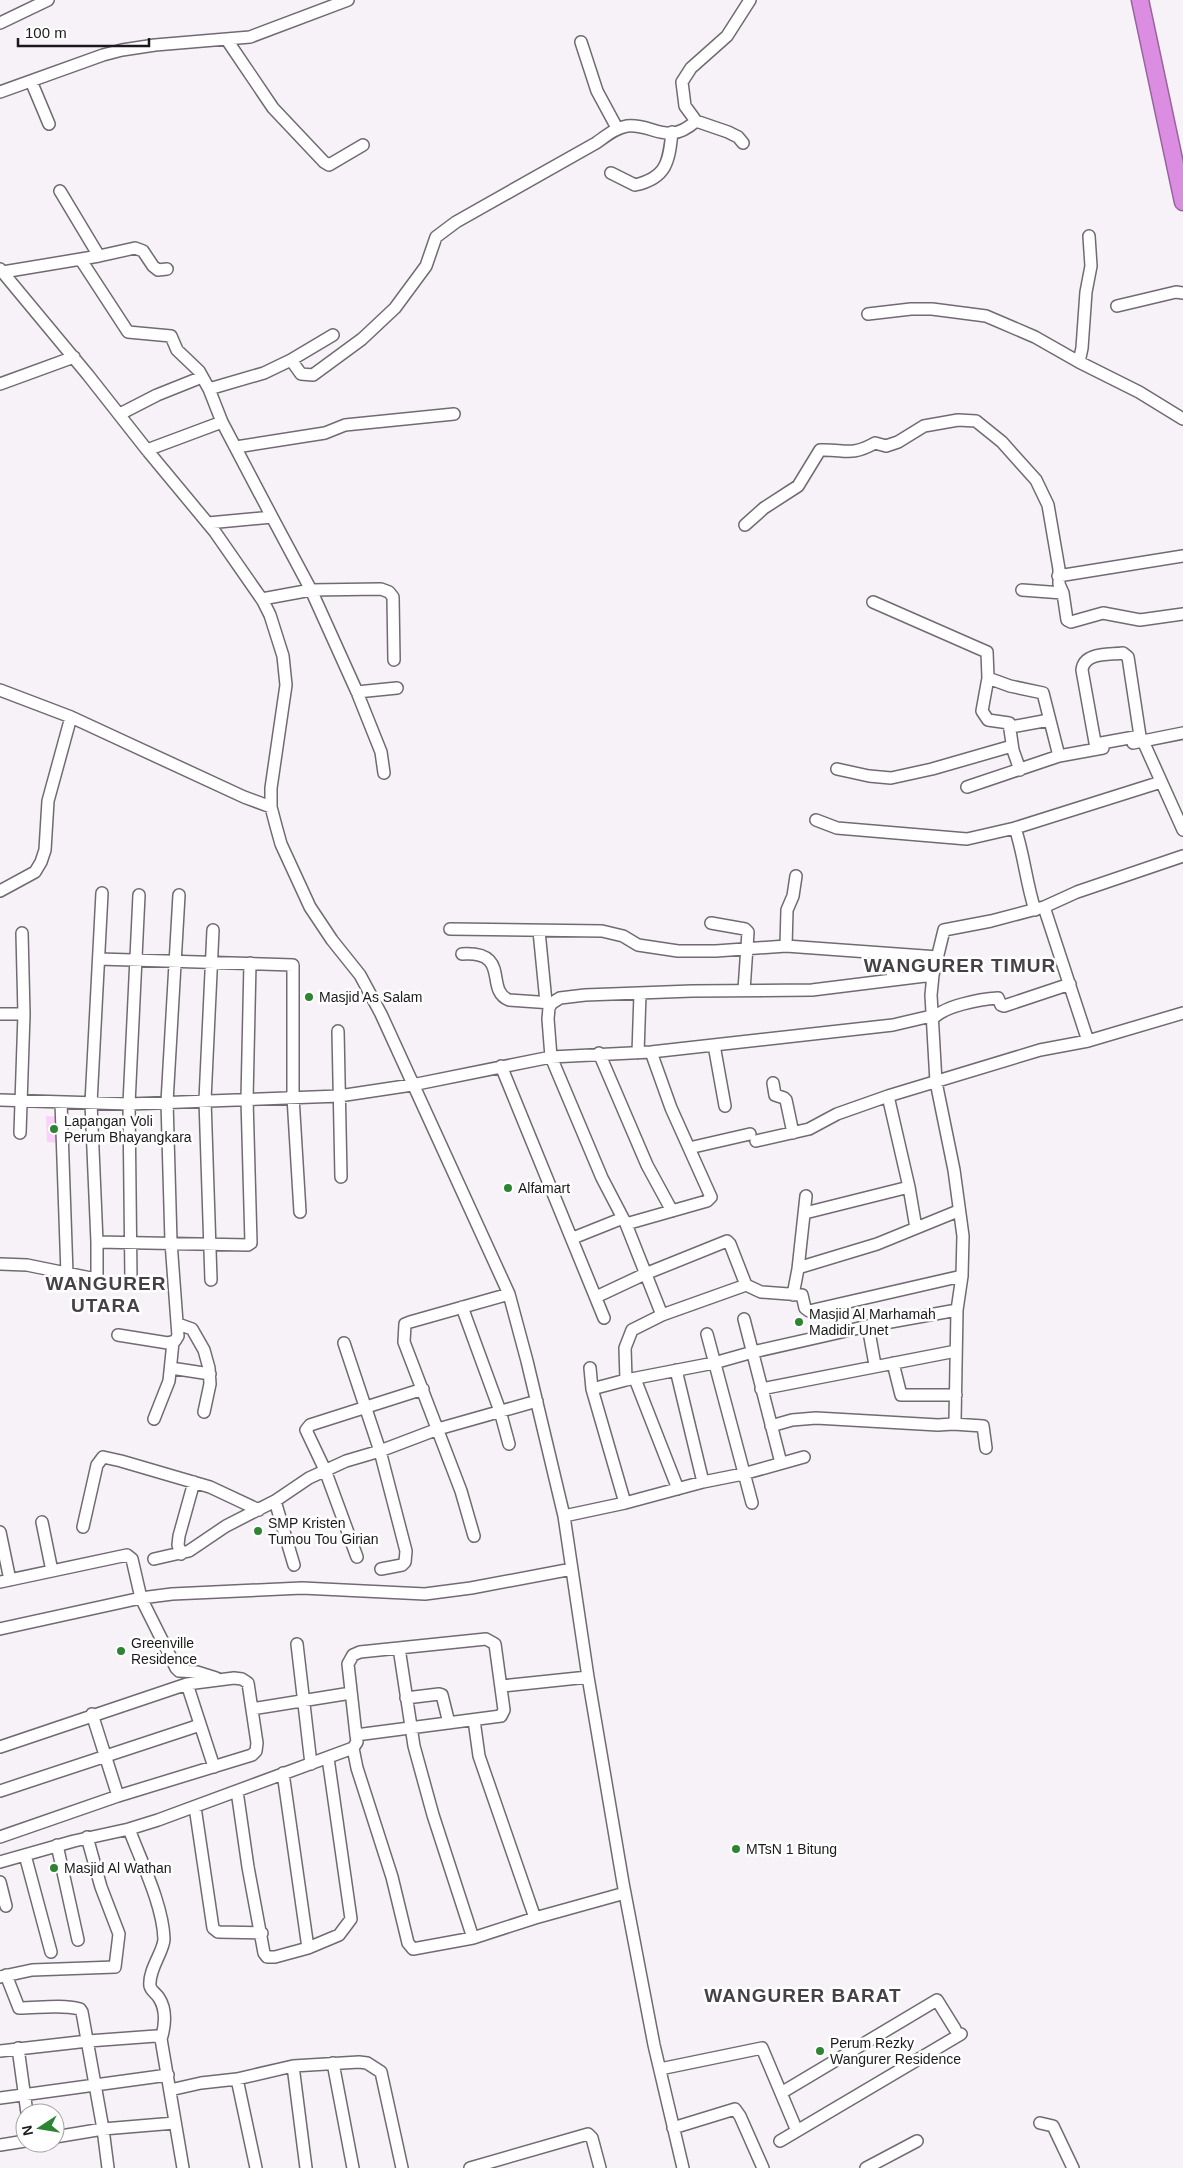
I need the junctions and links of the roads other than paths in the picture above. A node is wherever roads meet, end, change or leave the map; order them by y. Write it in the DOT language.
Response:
graph roads {
  1 [pos="48,0"];
  2 [pos="348,0"];
  3 [pos="750,0"];
  4 [pos="1140,0"];
  5 [pos="0,23"];
  6 [pos="227,40"];
  7 [pos="581,42"];
  8 [pos="31,81"];
  9 [pos="0,92"];
  10 [pos="696,121"];
  11 [pos="49,124"];
  12 [pos="617,128"];
  13 [pos="672,132"];
  14 [pos="743,143"];
  15 [pos="363,145"];
  16 [pos="611,173"];
  17 [pos="60,191"];
  18 [pos="1183,202"];
  19 [pos="1089,236"];
  20 [pos="99,256"];
  21 [pos="81,260"];
  22 [pos="167,269"];
  23 [pos="1,271"];
  24 [pos="1183,293"];
  25 [pos="1117,306"];
  26 [pos="868,314"];
  27 [pos="333,336"];
  28 [pos="74,357"];
  29 [pos="291,360"];
  30 [pos="1079,362"];
  31 [pos="202,377"];
  32 [pos="0,384"];
  33 [pos="209,390"];
  34 [pos="120,414"];
  35 [pos="454,414"];
  36 [pos="1183,419"];
  37 [pos="222,422"];
  38 [pos="236,447"];
  39 [pos="147,450"];
  40 [pos="272,517"];
  41 [pos="208,523"];
  42 [pos="745,525"];
  43 [pos="1183,556"];
  44 [pos="1058,576"];
  45 [pos="311,590"];
  46 [pos="1022,590"];
  47 [pos="1063,593"];
  48 [pos="262,600"];
  49 [pos="873,602"];
  50 [pos="1183,614"];
  51 [pos="394,660"];
  52 [pos="988,678"];
  53 [pos="397,688"];
  54 [pos="0,690"];
  55 [pos="357,692"];
  56 [pos="71,717"];
  57 [pos="1049,720"];
  58 [pos="1011,727"];
  59 [pos="1183,733"];
  60 [pos="1143,741"];
  61 [pos="1012,746"];
  62 [pos="1096,746"];
  63 [pos="1059,756"];
  64 [pos="837,769"];
  65 [pos="1020,770"];
  66 [pos="384,773"];
  67 [pos="1161,782"];
  68 [pos="967,787"];
  69 [pos="271,807"];
  70 [pos="816,820"];
  71 [pos="1016,828"];
  72 [pos="1183,830"];
  73 [pos="1183,856"];
  74 [pos="796,876"];
  75 [pos="0,890"];
  76 [pos="102,893"];
  77 [pos="140,895"];
  78 [pos="179,895"];
  79 [pos="1040,908"];
  80 [pos="711,923"];
  81 [pos="450,929"];
  82 [pos="213,930"];
  83 [pos="539,931"];
  84 [pos="22,933"];
  85 [pos="786,946"];
  86 [pos="745,950"];
  87 [pos="462,954"];
  88 [pos="894,955"];
  89 [pos="938,957"];
  90 [pos="98,959"];
  91 [pos="137,961"];
  92 [pos="174,961"];
  93 [pos="211,962"];
  94 [pos="250,963"];
  95 [pos="933,975"];
  96 [pos="892,980"];
  97 [pos="1070,984"];
  98 [pos="744,990"];
  99 [pos="640,994"];
  100 [pos="549,1002"];
  101 [pos="1183,1013"];
  102 [pos="0,1014"];
  103 [pos="24,1014"];
  104 [pos="932,1020"];
  105 [pos="338,1031"];
  106 [pos="1088,1041"];
  107 [pos="714,1045"];
  108 [pos="651,1052"];
  109 [pos="599,1053"];
  110 [pos="638,1053"];
  111 [pos="551,1057"];
  112 [pos="501,1066"];
  113 [pos="936,1082"];
  114 [pos="773,1083"];
  115 [pos="412,1085"];
  116 [pos="339,1096"];
  117 [pos="888,1096"];
  118 [pos="293,1097"];
  119 [pos="247,1099"];
  120 [pos="0,1100"];
  121 [pos="205,1100"];
  122 [pos="21,1101"];
  123 [pos="61,1102"];
  124 [pos="168,1102"];
  125 [pos="91,1103"];
  126 [pos="129,1104"];
  127 [pos="725,1106"];
  128 [pos="20,1133"];
  129 [pos="793,1133"];
  130 [pos="689,1148"];
  131 [pos="341,1177"];
  132 [pos="909,1187"];
  133 [pos="806,1196"];
  134 [pos="672,1210"];
  135 [pos="958,1211"];
  136 [pos="300,1212"];
  137 [pos="805,1213"];
  138 [pos="624,1221"];
  139 [pos="916,1228"];
  140 [pos="573,1238"];
  141 [pos="97,1242"];
  142 [pos="171,1242"];
  143 [pos="132,1243"];
  144 [pos="211,1243"];
  145 [pos="0,1264"];
  146 [pos="798,1269"];
  147 [pos="67,1274"];
  148 [pos="646,1274"];
  149 [pos="962,1276"];
  150 [pos="131,1280"];
  151 [pos="211,1280"];
  152 [pos="746,1284"];
  153 [pos="509,1294"];
  154 [pos="793,1294"];
  155 [pos="596,1297"];
  156 [pos="462,1307"];
  157 [pos="957,1310"];
  158 [pos="662,1315"];
  159 [pos="604,1318"];
  160 [pos="744,1319"];
  161 [pos="178,1324"];
  162 [pos="868,1326"];
  163 [pos="707,1334"];
  164 [pos="118,1335"];
  165 [pos="173,1342"];
  166 [pos="344,1343"];
  167 [pos="956,1351"];
  168 [pos="753,1352"];
  169 [pos="714,1363"];
  170 [pos="893,1363"];
  171 [pos="875,1365"];
  172 [pos="171,1368"];
  173 [pos="590,1368"];
  174 [pos="676,1370"];
  175 [pos="210,1374"];
  176 [pos="630,1380"];
  177 [pos="423,1389"];
  178 [pos="761,1389"];
  179 [pos="592,1390"];
  180 [pos="956,1395"];
  181 [pos="537,1401"];
  182 [pos="364,1406"];
  183 [pos="500,1411"];
  184 [pos="204,1412"];
  185 [pos="154,1419"];
  186 [pos="953,1424"];
  187 [pos="771,1426"];
  188 [pos="438,1429"];
  189 [pos="509,1444"];
  190 [pos="986,1448"];
  191 [pos="380,1451"];
  192 [pos="804,1457"];
  193 [pos="781,1464"];
  194 [pos="325,1470"];
  195 [pos="743,1474"];
  196 [pos="194,1482"];
  197 [pos="703,1482"];
  198 [pos="678,1489"];
  199 [pos="275,1501"];
  200 [pos="625,1503"];
  201 [pos="752,1503"];
  202 [pos="259,1510"];
  203 [pos="564,1516"];
  204 [pos="42,1522"];
  205 [pos="83,1527"];
  206 [pos="0,1532"];
  207 [pos="474,1536"];
  208 [pos="181,1554"];
  209 [pos="357,1557"];
  210 [pos="154,1558"];
  211 [pos="294,1565"];
  212 [pos="381,1569"];
  213 [pos="572,1569"];
  214 [pos="52,1571"];
  215 [pos="5,1581"];
  216 [pos="141,1598"];
  217 [pos="0,1630"];
  218 [pos="297,1644"];
  219 [pos="399,1648"];
  220 [pos="588,1677"];
  221 [pos="220,1679"];
  222 [pos="186,1684"];
  223 [pos="502,1686"];
  224 [pos="351,1694"];
  225 [pos="406,1698"];
  226 [pos="304,1701"];
  227 [pos="252,1709"];
  228 [pos="92,1714"];
  229 [pos="474,1720"];
  230 [pos="449,1723"];
  231 [pos="200,1725"];
  232 [pos="410,1728"];
  233 [pos="356,1735"];
  234 [pos="0,1747"];
  235 [pos="353,1748"];
  236 [pos="105,1757"];
  237 [pos="328,1758"];
  238 [pos="311,1764"];
  239 [pos="214,1767"];
  240 [pos="283,1773"];
  241 [pos="237,1790"];
  242 [pos="0,1791"];
  243 [pos="118,1796"];
  244 [pos="195,1807"];
  245 [pos="129,1829"];
  246 [pos="0,1836"];
  247 [pos="87,1837"];
  248 [pos="57,1846"];
  249 [pos="25,1855"];
  250 [pos="0,1862"];
  251 [pos="0,1882"];
  252 [pos="625,1894"];
  253 [pos="6,1906"];
  254 [pos="535,1918"];
  255 [pos="262,1933"];
  256 [pos="473,1938"];
  257 [pos="78,1940"];
  258 [pos="308,1948"];
  259 [pos="51,1952"];
  260 [pos="3,1976"];
  261 [pos="161,2039"];
  262 [pos="88,2041"];
  263 [pos="18,2048"];
  264 [pos="0,2051"];
  265 [pos="333,2063"];
  266 [pos="293,2066"];
  267 [pos="660,2069"];
  268 [pos="168,2075"];
  269 [pos="237,2078"];
  270 [pos="94,2084"];
  271 [pos="170,2090"];
  272 [pos="24,2094"];
  273 [pos="782,2094"];
  274 [pos="0,2098"];
  275 [pos="25,2103"];
  276 [pos="175,2122"];
  277 [pos="1040,2123"];
  278 [pos="673,2128"];
  279 [pos="103,2129"];
  280 [pos="797,2131"];
  281 [pos="65,2135"];
  282 [pos="780,2141"];
  283 [pos="917,2141"];
  284 [pos="15,2143"];
  285 [pos="0,2145"];
  286 [pos="507,2163"];
  287 [pos="108,2168"];
  288 [pos="183,2168"];
  289 [pos="256,2168"];
  290 [pos="306,2168"];
  291 [pos="353,2168"];
  292 [pos="402,2168"];
  293 [pos="470,2168"];
  294 [pos="600,2168"];
  295 [pos="683,2168"];
  296 [pos="763,2168"];
  297 [pos="866,2168"];
  298 [pos="1073,2168"];
  1 -- 5 [label="street"];
  2 -- 6 [label="street"];
  3 -- 10 [label="street"];
  4 -- 18 [label="highway"];
  6 -- 8 [label="street"];
  6 -- 15 [label="street"];
  7 -- 12 [label="street"];
  8 -- 9 [label="street"];
  8 -- 11 [label="street"];
  10 -- 13 [label="street"];
  10 -- 14 [label="street"];
  12 -- 13 [label="street"];
  12 -- 29 [label="street"];
  13 -- 16 [label="street"];
  17 -- 20 [label="street"];
  19 -- 30 [label="street"];
  20 -- 21 [label="street"];
  20 -- 22 [label="street"];
  21 -- 23 [label="street"];
  21 -- 31 [label="street"];
  23 -- 28 [label="street"];
  24 -- 25 [label="street"];
  26 -- 30 [label="street"];
  27 -- 29 [label="street"];
  28 -- 32 [label="street"];
  28 -- 34 [label="street"];
  29 -- 33 [label="street"];
  30 -- 36 [label="street"];
  31 -- 33 [label="street"];
  31 -- 34 [label="street"];
  33 -- 37 [label="street"];
  34 -- 39 [label="street"];
  35 -- 38 [label="street"];
  37 -- 38 [label="street"];
  37 -- 39 [label="street"];
  38 -- 40 [label="street"];
  39 -- 41 [label="street"];
  40 -- 41 [label="street"];
  40 -- 45 [label="street"];
  41 -- 48 [label="street"];
  42 -- 44 [label="street"];
  43 -- 44 [label="street"];
  44 -- 47 [label="street"];
  45 -- 48 [label="street"];
  45 -- 51 [label="street"];
  45 -- 55 [label="street"];
  46 -- 47 [label="street"];
  47 -- 50 [label="street"];
  48 -- 69 [label="street"];
  49 -- 52 [label="street"];
  52 -- 57 [label="street"];
  52 -- 58 [label="street"];
  53 -- 55 [label="street"];
  54 -- 56 [label="street"];
  55 -- 66 [label="street"];
  56 -- 69 [label="street"];
  56 -- 75 [label="street"];
  57 -- 58 [label="street"];
  57 -- 63 [label="street"];
  58 -- 61 [label="street"];
  59 -- 60 [label="street"];
  60 -- 62 [label="street"];
  60 -- 67 [label="street"];
  61 -- 64 [label="street"];
  61 -- 65 [label="street"];
  62 -- 62 [label="street"];
  62 -- 63 [label="street"];
  63 -- 65 [label="street"];
  65 -- 68 [label="street"];
  67 -- 71 [label="street"];
  67 -- 72 [label="street"];
  69 -- 115 [label="street"];
  70 -- 71 [label="street"];
  71 -- 79 [label="street"];
  73 -- 79 [label="street"];
  74 -- 85 [label="street"];
  76 -- 90 [label="street"];
  77 -- 91 [label="street"];
  78 -- 92 [label="street"];
  79 -- 89 [label="street"];
  79 -- 97 [label="street"];
  80 -- 86 [label="street"];
  81 -- 83 [label="street"];
  82 -- 93 [label="street"];
  83 -- 86 [label="street"];
  83 -- 100 [label="street"];
  84 -- 103 [label="street"];
  85 -- 86 [label="street"];
  85 -- 88 [label="street"];
  86 -- 98 [label="street"];
  87 -- 100 [label="street"];
  88 -- 89 [label="street"];
  88 -- 96 [label="street"];
  89 -- 95 [label="street"];
  90 -- 91 [label="street"];
  90 -- 125 [label="street"];
  91 -- 92 [label="street"];
  91 -- 126 [label="street"];
  92 -- 93 [label="street"];
  92 -- 124 [label="street"];
  93 -- 94 [label="street"];
  93 -- 121 [label="street"];
  94 -- 118 [label="street"];
  94 -- 119 [label="street"];
  95 -- 96 [label="street"];
  95 -- 104 [label="street"];
  96 -- 98 [label="street"];
  97 -- 104 [label="street"];
  97 -- 106 [label="street"];
  98 -- 99 [label="street"];
  99 -- 100 [label="street"];
  99 -- 110 [label="street"];
  100 -- 111 [label="street"];
  101 -- 106 [label="street"];
  102 -- 103 [label="street"];
  103 -- 122 [label="street"];
  104 -- 107 [label="street"];
  104 -- 113 [label="street"];
  105 -- 116 [label="street"];
  106 -- 113 [label="street"];
  107 -- 108 [label="street"];
  107 -- 127 [label="street"];
  108 -- 110 [label="street"];
  108 -- 130 [label="street"];
  109 -- 110 [label="street"];
  109 -- 111 [label="street"];
  109 -- 134 [label="street"];
  111 -- 112 [label="street"];
  111 -- 138 [label="street"];
  112 -- 115 [label="street"];
  112 -- 140 [label="street"];
  113 -- 117 [label="street"];
  113 -- 135 [label="street"];
  114 -- 129 [label="street"];
  115 -- 116 [label="street"];
  115 -- 153 [label="street"];
  116 -- 118 [label="street"];
  116 -- 131 [label="street"];
  117 -- 129 [label="street"];
  117 -- 132 [label="street"];
  118 -- 119 [label="street"];
  118 -- 136 [label="street"];
  119 -- 121 [label="street"];
  119 -- 144 [label="street"];
  120 -- 122 [label="street"];
  121 -- 124 [label="street"];
  121 -- 144 [label="street"];
  122 -- 123 [label="street"];
  122 -- 128 [label="street"];
  123 -- 125 [label="street"];
  123 -- 147 [label="street"];
  124 -- 126 [label="street"];
  124 -- 142 [label="street"];
  125 -- 126 [label="street"];
  125 -- 141 [label="street"];
  126 -- 143 [label="street"];
  129 -- 130 [label="street"];
  130 -- 134 [label="street"];
  132 -- 137 [label="street"];
  132 -- 139 [label="street"];
  133 -- 137 [label="street"];
  134 -- 138 [label="street"];
  135 -- 139 [label="street"];
  135 -- 149 [label="street"];
  137 -- 146 [label="street"];
  138 -- 140 [label="street"];
  138 -- 148 [label="street"];
  139 -- 146 [label="street"];
  140 -- 155 [label="street"];
  141 -- 143 [label="street"];
  141 -- 147 [label="street"];
  142 -- 143 [label="street"];
  142 -- 144 [label="street"];
  142 -- 161 [label="street"];
  143 -- 150 [label="street"];
  144 -- 151 [label="street"];
  145 -- 147 [label="street"];
  146 -- 154 [label="street"];
  148 -- 152 [label="street"];
  148 -- 155 [label="street"];
  148 -- 158 [label="street"];
  149 -- 154 [label="street"];
  149 -- 157 [label="street"];
  152 -- 154 [label="street"];
  152 -- 158 [label="street"];
  153 -- 156 [label="street"];
  153 -- 181 [label="street"];
  155 -- 159 [label="street"];
  156 -- 177 [label="street"];
  156 -- 183 [label="street"];
  157 -- 162 [label="street"];
  157 -- 167 [label="street"];
  158 -- 176 [label="street"];
  160 -- 168 [label="street"];
  161 -- 165 [label="street"];
  161 -- 175 [label="street"];
  162 -- 168 [label="street"];
  162 -- 171 [label="street"];
  163 -- 169 [label="street"];
  164 -- 165 [label="street"];
  165 -- 172 [label="street"];
  166 -- 182 [label="street"];
  167 -- 170 [label="street"];
  167 -- 180 [label="street"];
  168 -- 169 [label="street"];
  168 -- 178 [label="street"];
  169 -- 174 [label="street"];
  169 -- 195 [label="street"];
  170 -- 171 [label="street"];
  170 -- 180 [label="street"];
  171 -- 178 [label="street"];
  172 -- 175 [label="street"];
  172 -- 185 [label="street"];
  173 -- 179 [label="street"];
  174 -- 176 [label="street"];
  174 -- 197 [label="street"];
  175 -- 184 [label="street"];
  176 -- 179 [label="street"];
  176 -- 198 [label="street"];
  177 -- 182 [label="street"];
  177 -- 188 [label="street"];
  178 -- 187 [label="street"];
  179 -- 200 [label="street"];
  180 -- 186 [label="street"];
  181 -- 183 [label="street"];
  181 -- 203 [label="street"];
  182 -- 191 [label="street"];
  182 -- 194 [label="street"];
  183 -- 188 [label="street"];
  183 -- 189 [label="street"];
  186 -- 187 [label="street"];
  186 -- 190 [label="street"];
  187 -- 193 [label="street"];
  188 -- 191 [label="street"];
  188 -- 207 [label="street"];
  191 -- 194 [label="street"];
  191 -- 212 [label="street"];
  192 -- 193 [label="street"];
  193 -- 195 [label="street"];
  194 -- 199 [label="street"];
  194 -- 209 [label="street"];
  195 -- 197 [label="street"];
  195 -- 201 [label="street"];
  196 -- 202 [label="street"];
  196 -- 205 [label="street"];
  196 -- 208 [label="street"];
  197 -- 198 [label="street"];
  198 -- 200 [label="street"];
  199 -- 202 [label="street"];
  199 -- 211 [label="street"];
  200 -- 203 [label="street"];
  202 -- 208 [label="street"];
  203 -- 213 [label="street"];
  204 -- 214 [label="street"];
  206 -- 215 [label="street"];
  208 -- 210 [label="street"];
  213 -- 216 [label="street"];
  213 -- 220 [label="street"];
  214 -- 215 [label="street"];
  214 -- 216 [label="street"];
  216 -- 217 [label="street"];
  216 -- 221 [label="street"];
  218 -- 226 [label="street"];
  219 -- 223 [label="street"];
  219 -- 224 [label="street"];
  219 -- 225 [label="street"];
  220 -- 223 [label="street"];
  220 -- 252 [label="street"];
  221 -- 222 [label="street"];
  221 -- 227 [label="street"];
  222 -- 228 [label="street"];
  222 -- 231 [label="street"];
  223 -- 229 [label="street"];
  224 -- 226 [label="street"];
  224 -- 233 [label="street"];
  225 -- 230 [label="street"];
  225 -- 232 [label="street"];
  226 -- 227 [label="street"];
  226 -- 238 [label="street"];
  227 -- 239 [label="street"];
  228 -- 234 [label="street"];
  228 -- 236 [label="street"];
  229 -- 230 [label="street"];
  229 -- 254 [label="street"];
  230 -- 232 [label="street"];
  231 -- 236 [label="street"];
  231 -- 239 [label="street"];
  232 -- 233 [label="street"];
  232 -- 256 [label="street"];
  233 -- 235 [label="street"];
  235 -- 237 [label="street"];
  235 -- 256 [label="street"];
  236 -- 242 [label="street"];
  236 -- 243 [label="street"];
  237 -- 238 [label="street"];
  237 -- 258 [label="street"];
  238 -- 240 [label="street"];
  239 -- 243 [label="street"];
  240 -- 241 [label="street"];
  240 -- 258 [label="street"];
  241 -- 244 [label="street"];
  241 -- 255 [label="street"];
  243 -- 246 [label="street"];
  244 -- 245 [label="street"];
  244 -- 255 [label="street"];
  245 -- 247 [label="street"];
  245 -- 261 [label="street"];
  247 -- 248 [label="street"];
  247 -- 260 [label="street"];
  248 -- 249 [label="street"];
  248 -- 257 [label="street"];
  249 -- 250 [label="street"];
  249 -- 259 [label="street"];
  251 -- 253 [label="street"];
  252 -- 254 [label="street"];
  252 -- 267 [label="street"];
  254 -- 256 [label="street"];
  255 -- 258 [label="street"];
  260 -- 262 [label="street"];
  261 -- 262 [label="street"];
  261 -- 268 [label="street"];
  262 -- 263 [label="street"];
  262 -- 270 [label="street"];
  263 -- 264 [label="street"];
  263 -- 272 [label="street"];
  265 -- 266 [label="street"];
  265 -- 291 [label="street"];
  265 -- 292 [label="street"];
  266 -- 269 [label="street"];
  266 -- 290 [label="street"];
  267 -- 273 [label="street"];
  267 -- 278 [label="street"];
  268 -- 270 [label="street"];
  268 -- 271 [label="street"];
  269 -- 271 [label="street"];
  269 -- 289 [label="street"];
  270 -- 272 [label="street"];
  270 -- 279 [label="street"];
  271 -- 276 [label="street"];
  272 -- 274 [label="street"];
  272 -- 275 [label="street"];
  273 -- 280 [label="street"];
  273 -- 280 [label="street"];
  276 -- 279 [label="street"];
  276 -- 288 [label="street"];
  277 -- 298 [label="street"];
  278 -- 295 [label="street"];
  278 -- 296 [label="street"];
  279 -- 281 [label="street"];
  279 -- 287 [label="street"];
  280 -- 282 [label="street"];
  283 -- 297 [label="street"];
  284 -- 285 [label="street"];
  286 -- 293 [label="street"];
  286 -- 294 [label="street"];
}
